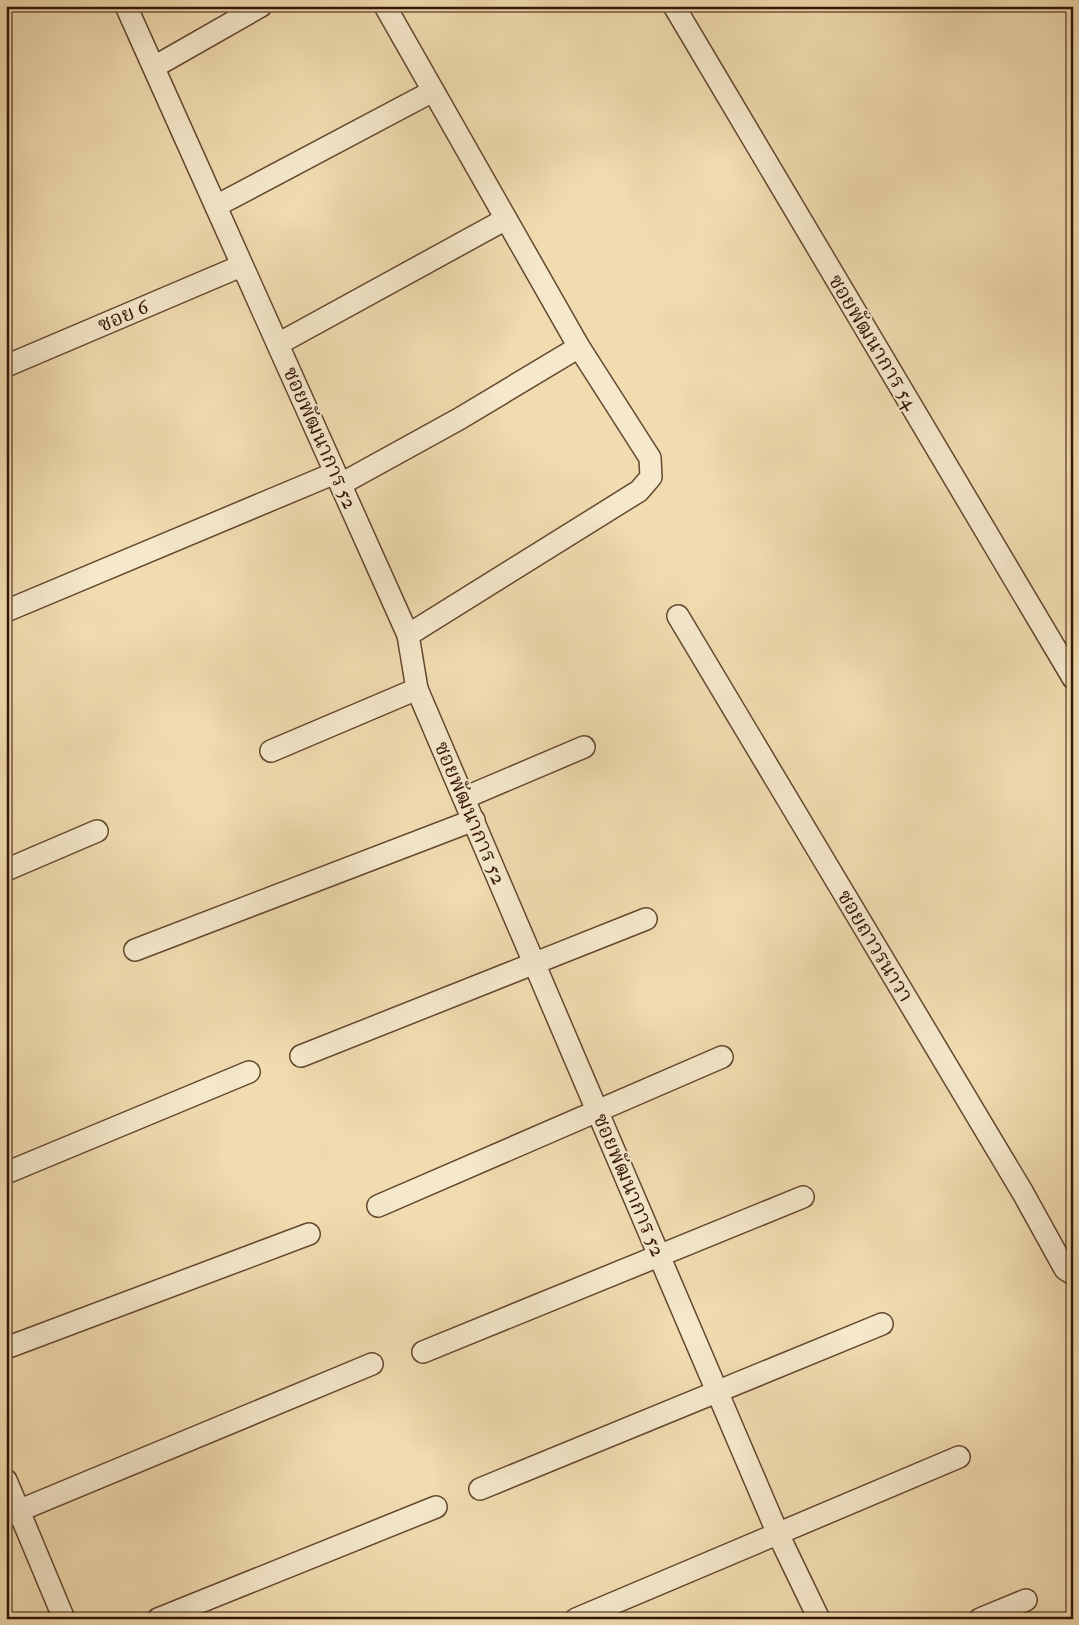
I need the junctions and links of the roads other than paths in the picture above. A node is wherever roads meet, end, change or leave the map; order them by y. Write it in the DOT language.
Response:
graph roads {
  1 [pos="126,6"];
  2 [pos="261,6"];
  3 [pos="385,6"];
  4 [pos="674,6"];
  5 [pos="154,67"];
  6 [pos="433,91"];
  7 [pos="216,206"];
  8 [pos="506,219"];
  9 [pos="241,266"];
  10 [pos="278,344"];
  11 [pos="579,347"];
  12 [pos="6,366"];
  13 [pos="338,478"];
  14 [pos="6,610"];
  15 [pos="678,616"];
  16 [pos="408,635"];
  17 [pos="1073,678"];
  18 [pos="417,689"];
  19 [pos="584,747"];
  20 [pos="271,751"];
  21 [pos="464,798"];
  22 [pos="474,820"];
  23 [pos="97,831"];
  24 [pos="6,870"];
  25 [pos="646,919"];
  26 [pos="135,950"];
  27 [pos="534,963"];
  28 [pos="301,1056"];
  29 [pos="722,1057"];
  30 [pos="249,1072"];
  31 [pos="598,1111"];
  32 [pos="6,1173"];
  33 [pos="803,1198"];
  34 [pos="378,1206"];
  35 [pos="309,1234"];
  36 [pos="660,1256"];
  37 [pos="1073,1274"];
  38 [pos="882,1324"];
  39 [pos="6,1348"];
  40 [pos="423,1352"];
  41 [pos="372,1364"];
  42 [pos="717,1392"];
  43 [pos="959,1457"];
  44 [pos="6,1480"];
  45 [pos="480,1489"];
  46 [pos="436,1507"];
  47 [pos="13,1513"];
  48 [pos="778,1534"];
  49 [pos="1026,1600"];
  50 [pos="64,1619"];
  51 [pos="158,1619"];
  52 [pos="576,1619"];
  53 [pos="818,1619"];
  54 [pos="980,1619"];
  1 -- 5 [label="street, ซอยพัฒนาการ 52"];
  2 -- 5 [label="street"];
  3 -- 6 [label="street"];
  4 -- 17 [label="street, ซอยพัฒนาการ 54"];
  5 -- 7 [label="street, ซอยพัฒนาการ 52"];
  6 -- 7 [label="street"];
  6 -- 8 [label="street"];
  7 -- 9 [label="street, ซอยพัฒนาการ 52"];
  8 -- 10 [label="street"];
  8 -- 11 [label="street"];
  9 -- 10 [label="street, ซอยพัฒนาการ 52"];
  9 -- 12 [label="street, ซอย 6"];
  10 -- 13 [label="street, ซอยพัฒนาการ 52"];
  11 -- 13 [label="street"];
  11 -- 16 [label="street"];
  13 -- 14 [label="street"];
  13 -- 16 [label="street, ซอยพัฒนาการ 52"];
  15 -- 37 [label="street, ซอยถาวรนาวา"];
  16 -- 18 [label="street, ซอยพัฒนาการ 52"];
  18 -- 20 [label="street"];
  18 -- 21 [label="street, ซอยพัฒนาการ 52"];
  19 -- 21 [label="street"];
  21 -- 22 [label="street, ซอยพัฒนาการ 52"];
  22 -- 26 [label="street"];
  22 -- 27 [label="street, ซอยพัฒนาการ 52"];
  23 -- 24 [label="street"];
  25 -- 27 [label="street"];
  27 -- 28 [label="street"];
  27 -- 31 [label="street, ซอยพัฒนาการ 52"];
  29 -- 31 [label="street"];
  30 -- 32 [label="street"];
  31 -- 34 [label="street"];
  31 -- 36 [label="street, ซอยพัฒนาการ 52"];
  33 -- 36 [label="street"];
  35 -- 39 [label="street"];
  36 -- 40 [label="street"];
  36 -- 42 [label="street, ซอยพัฒนาการ 52"];
  38 -- 42 [label="street"];
  41 -- 47 [label="street"];
  42 -- 45 [label="street"];
  42 -- 48 [label="street, ซอยพัฒนาการ 52"];
  43 -- 48 [label="street"];
  44 -- 47 [label="street"];
  46 -- 51 [label="street"];
  47 -- 50 [label="street"];
  48 -- 52 [label="street"];
  48 -- 53 [label="street, ซอยพัฒนาการ 52"];
  49 -- 54 [label="street"];
}
